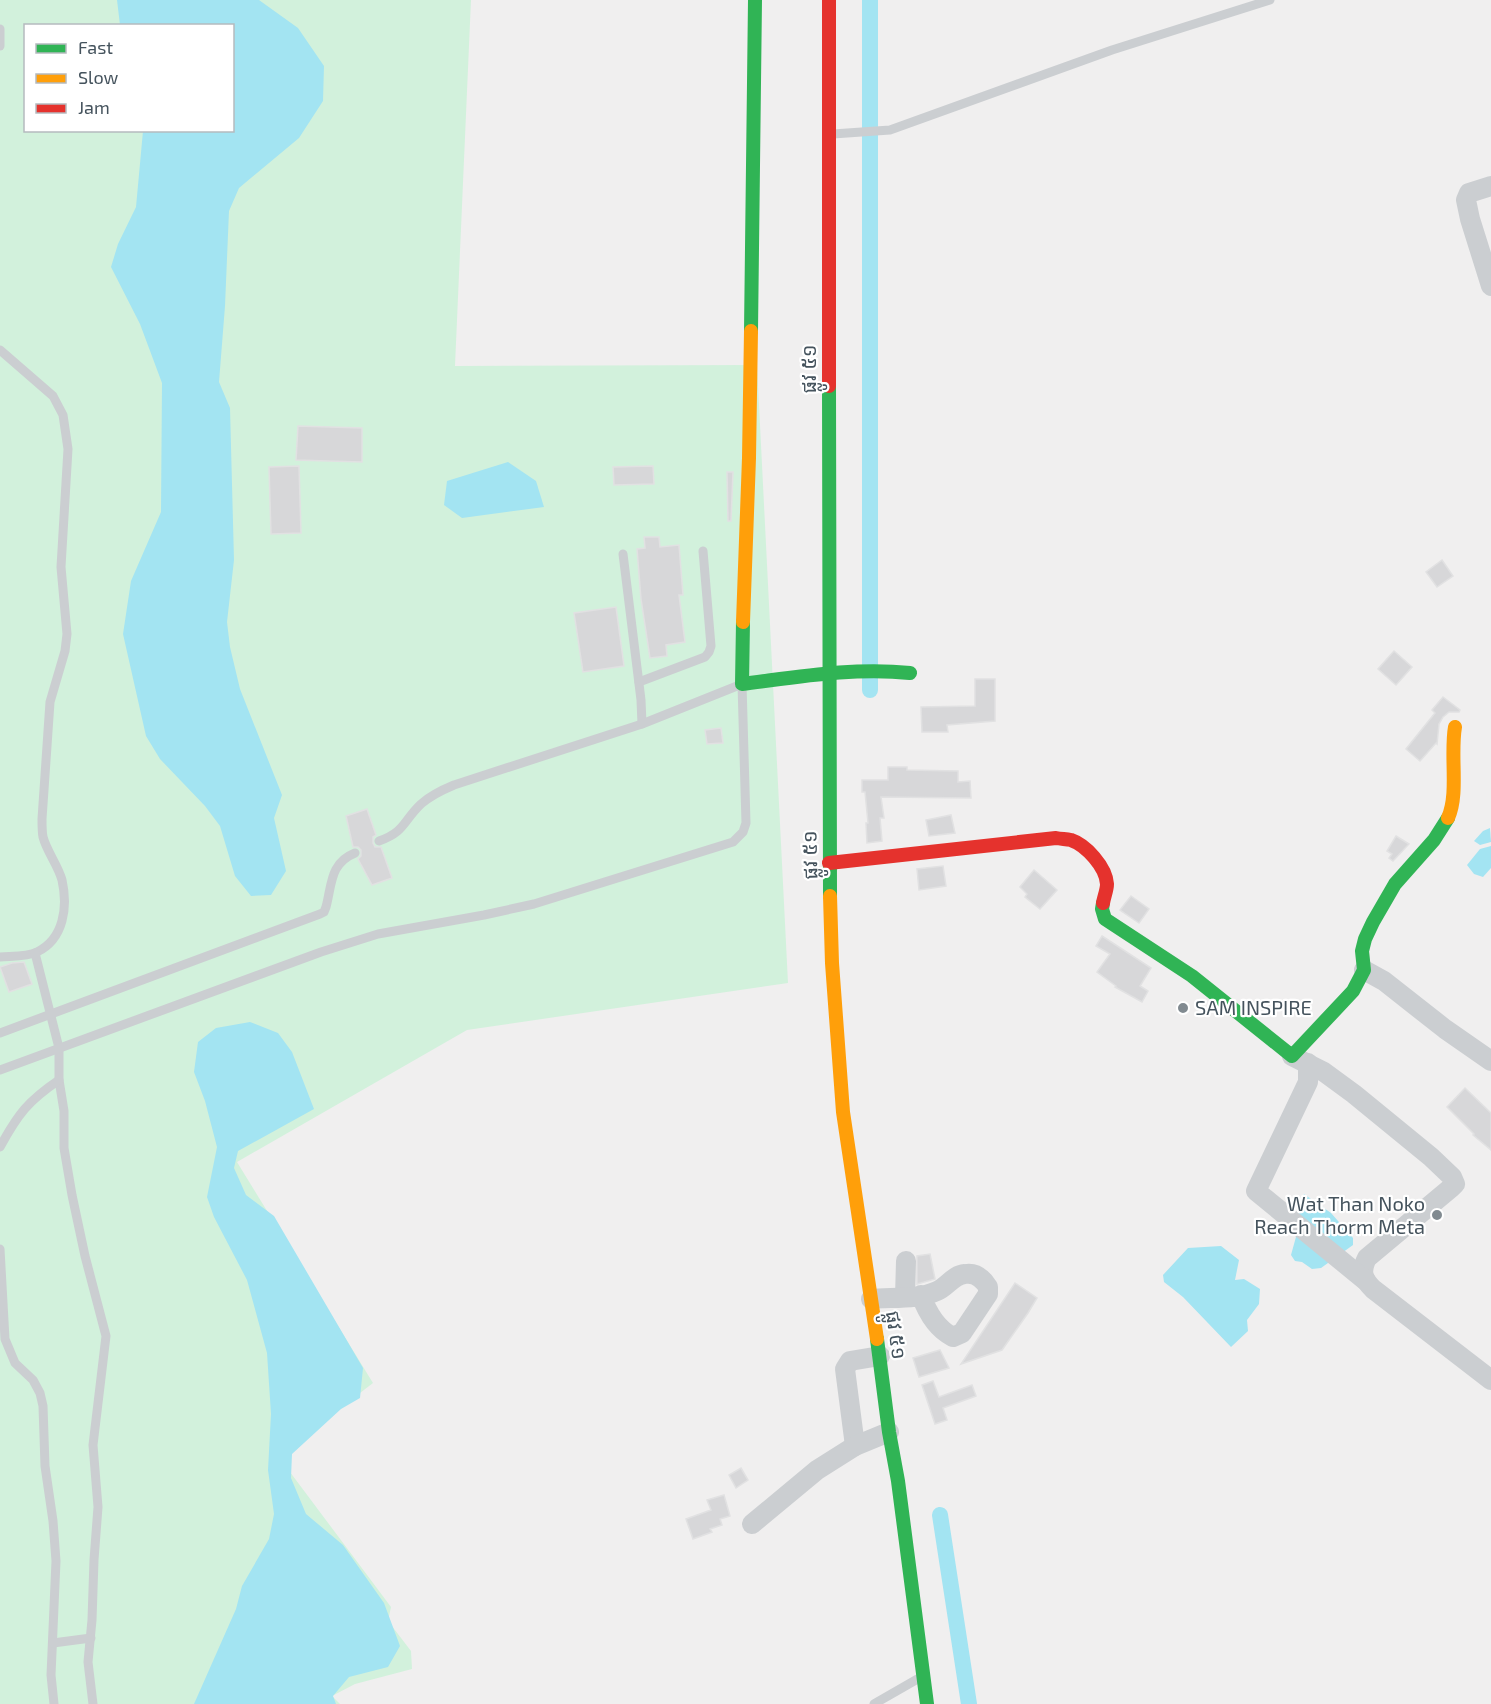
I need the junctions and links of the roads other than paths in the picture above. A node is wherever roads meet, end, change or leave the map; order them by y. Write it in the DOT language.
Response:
graph roads {
  1 [pos="755,0"];
  2 [pos="829,0"];
  3 [pos="1270,0"];
  4 [pos="0,28"];
  5 [pos="0,46"];
  6 [pos="829,135"];
  7 [pos="1491,186"];
  8 [pos="1491,286"];
  9 [pos="0,350"];
  10 [pos="703,551"];
  11 [pos="622,554"];
  12 [pos="824,673"];
  13 [pos="910,673"];
  14 [pos="639,682"];
  15 [pos="742,684"];
  16 [pos="642,724"];
  17 [pos="1455,727"];
  18 [pos="379,842"];
  19 [pos="355,853"];
  20 [pos="829,863"];
  21 [pos="35,953"];
  22 [pos="0,957"];
  23 [pos="1364,970"];
  24 [pos="50,1014"];
  25 [pos="0,1033"];
  26 [pos="59,1048"];
  27 [pos="1300,1059"];
  28 [pos="1491,1061"];
  29 [pos="0,1070"];
  30 [pos="59,1080"];
  31 [pos="0,1147"];
  32 [pos="0,1249"];
  33 [pos="906,1261"];
  34 [pos="1366,1281"];
  35 [pos="871,1299"];
  36 [pos="865,1359"];
  37 [pos="1491,1380"];
  38 [pos="870,1440"];
  39 [pos="752,1524"];
  40 [pos="91,1638"];
  41 [pos="53,1643"];
  42 [pos="923,1676"];
  43 [pos="54,1704"];
  44 [pos="93,1704"];
  45 [pos="874,1704"];
  46 [pos="927,1704"];
  1 -- 15 [label="street"];
  2 -- 6 [label="street, ផ្លូវ ៥១"];
  3 -- 6 [label="lane"];
  4 -- 5 [label="lane"];
  6 -- 12 [label="street, ផ្លូវ ៥១"];
  7 -- 8 [label="street"];
  9 -- 21 [label="lane"];
  10 -- 14 [label="lane"];
  11 -- 14 [label="lane"];
  12 -- 13 [label="street"];
  12 -- 15 [label="street"];
  12 -- 20 [label="street, ផ្លូវ ៥១"];
  14 -- 16 [label="lane"];
  15 -- 16 [label="lane"];
  15 -- 26 [label="lane"];
  16 -- 18 [label="lane"];
  17 -- 23 [label="street"];
  19 -- 24 [label="lane"];
  20 -- 27 [label="street"];
  20 -- 35 [label="street, ផ្លូវ ៥១"];
  21 -- 22 [label="lane"];
  21 -- 24 [label="lane"];
  23 -- 27 [label="street"];
  23 -- 28 [label="street"];
  24 -- 25 [label="lane"];
  24 -- 26 [label="lane"];
  26 -- 29 [label="lane"];
  26 -- 30 [label="lane"];
  27 -- 34 [label="street"];
  27 -- 34 [label="street"];
  30 -- 31 [label="lane"];
  30 -- 40 [label="lane"];
  32 -- 41 [label="lane"];
  33 -- 35 [label="street"];
  34 -- 37 [label="street"];
  35 -- 36 [label="street, ផ្លូវ ៥១"];
  36 -- 38 [label="street, ផ្លូវ ៥១"];
  36 -- 38 [label="street"];
  38 -- 39 [label="street"];
  38 -- 42 [label="street, ផ្លូវ ៥១"];
  40 -- 41 [label="lane"];
  40 -- 44 [label="lane"];
  41 -- 43 [label="lane"];
  42 -- 45 [label="lane"];
  42 -- 46 [label="street, ផ្លូវ ៥១"];
}
